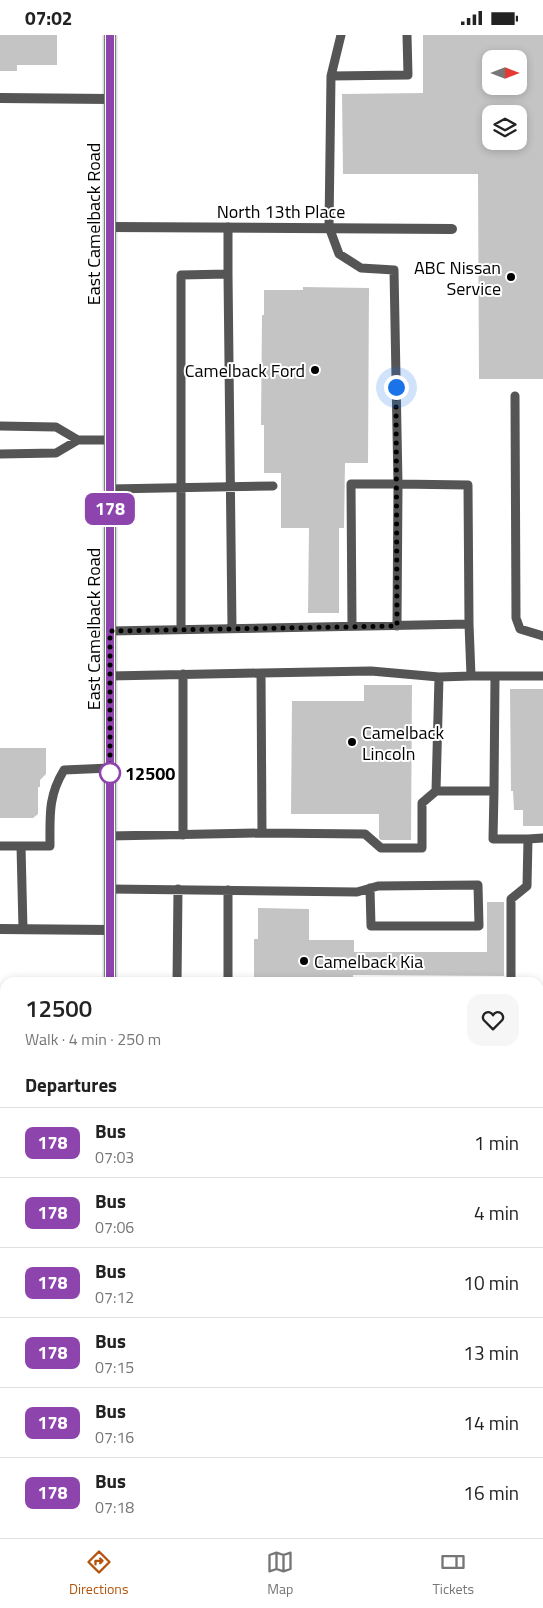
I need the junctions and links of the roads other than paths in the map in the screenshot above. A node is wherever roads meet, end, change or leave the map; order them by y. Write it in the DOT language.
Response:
graph roads {
  1 [pos="110,35"];
  2 [pos="340,35"];
  3 [pos="407,35"];
  4 [pos="331,76"];
  5 [pos="0,98"];
  6 [pos="110,99"];
  7 [pos="110,227"];
  8 [pos="228,227"];
  9 [pos="329,227"];
  10 [pos="452,229"];
  11 [pos="228,274"];
  12 [pos="516,396"];
  13 [pos="0,426"];
  14 [pos="78,440"];
  15 [pos="111,440"];
  16 [pos="0,454"];
  17 [pos="398,484"];
  18 [pos="272,486"];
  19 [pos="231,487"];
  20 [pos="110,489"];
  21 [pos="181,489"];
  22 [pos="469,624"];
  23 [pos="352,626"];
  24 [pos="397,626"];
  25 [pos="232,628"];
  26 [pos="181,629"];
  27 [pos="110,631"];
  28 [pos="543,636"];
  29 [pos="261,673"];
  30 [pos="183,674"];
  31 [pos="110,676"];
  32 [pos="470,676"];
  33 [pos="495,676"];
  34 [pos="543,676"];
  35 [pos="439,677"];
  36 [pos="110,768"];
  37 [pos="436,791"];
  38 [pos="494,791"];
  39 [pos="262,833"];
  40 [pos="183,835"];
  41 [pos="110,837"];
  42 [pos="543,838"];
  43 [pos="528,839"];
  44 [pos="0,846"];
  45 [pos="21,846"];
  46 [pos="370,888"];
  47 [pos="110,889"];
  48 [pos="178,889"];
  49 [pos="228,890"];
  50 [pos="0,929"];
  51 [pos="23,929"];
  52 [pos="110,930"];
  53 [pos="110,977"];
  54 [pos="177,977"];
  55 [pos="228,977"];
  56 [pos="510,977"];
  1 -- 6 [label="main road, East Camelback Road"];
  2 -- 4 [label="lane"];
  3 -- 4 [label="lane"];
  4 -- 9 [label="lane"];
  5 -- 6 [label="street"];
  6 -- 7 [label="main road, East Camelback Road"];
  7 -- 8 [label="street, North 13th Place"];
  7 -- 15 [label="main road, East Camelback Road"];
  8 -- 9 [label="street, North 13th Place"];
  8 -- 11 [label="lane"];
  9 -- 10 [label="street, North 13th Place"];
  9 -- 17 [label="lane"];
  11 -- 19 [label="lane"];
  11 -- 21 [label="lane"];
  12 -- 28 [label="lane"];
  13 -- 14 [label="lane"];
  14 -- 15 [label="lane"];
  14 -- 16 [label="lane"];
  15 -- 20 [label="main road, East Camelback Road"];
  17 -- 22 [label="lane"];
  17 -- 23 [label="lane"];
  17 -- 24 [label="lane"];
  18 -- 19 [label="lane"];
  19 -- 21 [label="lane"];
  19 -- 25 [label="lane"];
  20 -- 21 [label="lane"];
  20 -- 27 [label="main road, East Camelback Road"];
  21 -- 26 [label="lane"];
  22 -- 24 [label="lane"];
  22 -- 32 [label="lane"];
  23 -- 24 [label="lane"];
  23 -- 25 [label="lane"];
  25 -- 26 [label="lane"];
  26 -- 27 [label="lane"];
  27 -- 31 [label="main road, East Camelback Road"];
  29 -- 30 [label="lane"];
  29 -- 35 [label="lane"];
  29 -- 39 [label="lane"];
  30 -- 31 [label="lane"];
  30 -- 40 [label="lane"];
  31 -- 36 [label="main road, East Camelback Road"];
  32 -- 33 [label="lane"];
  32 -- 35 [label="lane"];
  33 -- 34 [label="lane"];
  33 -- 38 [label="lane"];
  35 -- 37 [label="lane"];
  36 -- 41 [label="main road, East Camelback Road"];
  36 -- 45 [label="lane"];
  37 -- 38 [label="lane"];
  37 -- 39 [label="lane"];
  38 -- 43 [label="lane"];
  39 -- 40 [label="lane"];
  40 -- 41 [label="lane"];
  41 -- 47 [label="main road, East Camelback Road"];
  42 -- 43 [label="lane"];
  43 -- 56 [label="lane"];
  44 -- 45 [label="lane"];
  45 -- 51 [label="lane"];
  46 -- 46 [label="lane"];
  46 -- 49 [label="lane"];
  47 -- 48 [label="lane"];
  47 -- 52 [label="main road, East Camelback Road"];
  48 -- 49 [label="lane"];
  48 -- 54 [label="lane"];
  49 -- 55 [label="lane"];
  50 -- 51 [label="street"];
  51 -- 52 [label="street"];
  52 -- 53 [label="main road, East Camelback Road"];
}
